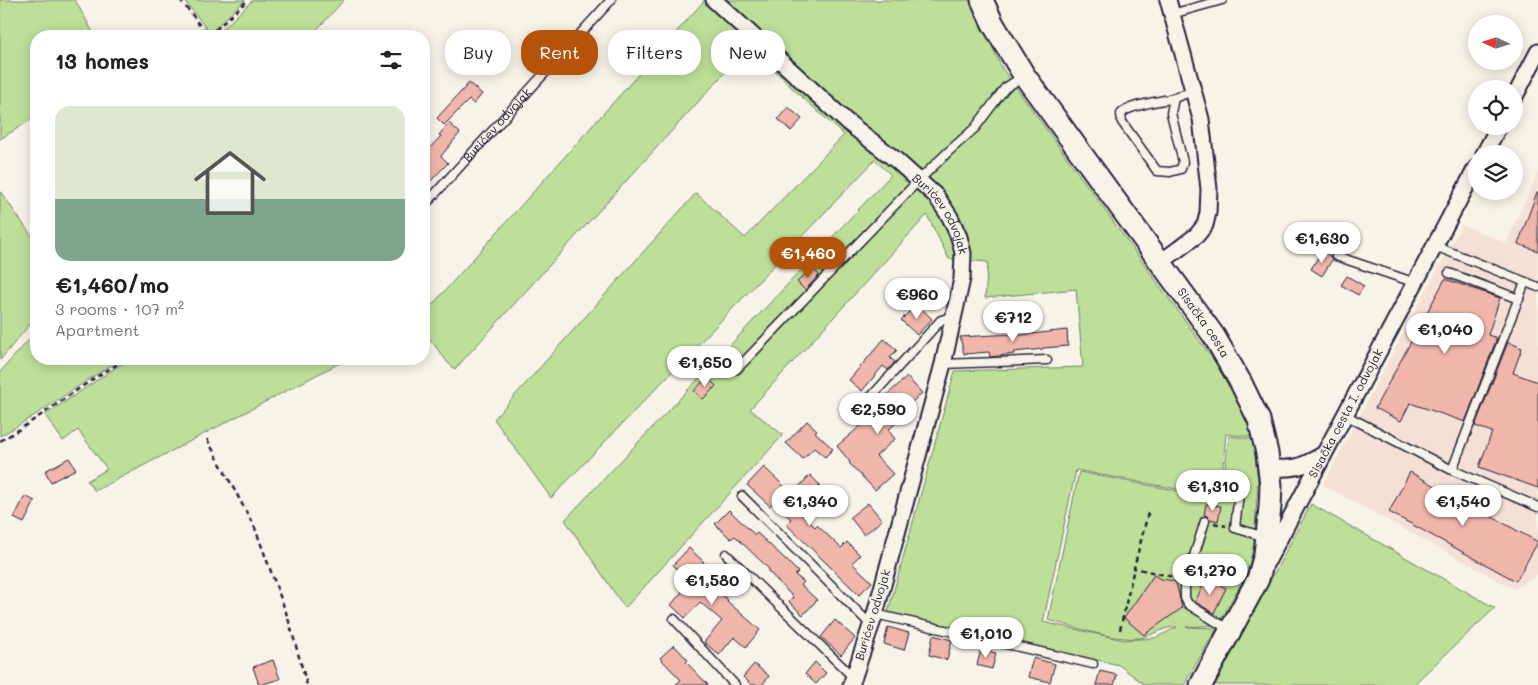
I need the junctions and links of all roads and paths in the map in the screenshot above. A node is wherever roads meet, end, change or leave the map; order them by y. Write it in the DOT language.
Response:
graph roads {
  1 [pos="180,0"];
  2 [pos="248,0"];
  3 [pos="611,0"];
  4 [pos="714,0"];
  5 [pos="982,0"];
  6 [pos="1222,0"];
  7 [pos="1170,7"];
  8 [pos="203,30"];
  9 [pos="215,30"];
  10 [pos="1538,52"];
  11 [pos="1024,75"];
  12 [pos="1523,81"];
  13 [pos="1192,91"];
  14 [pos="1174,98"];
  15 [pos="919,180"];
  16 [pos="1468,183"];
  17 [pos="430,199"];
  18 [pos="1435,246"];
  19 [pos="1336,256"];
  20 [pos="1160,263"];
  21 [pos="1449,273"];
  22 [pos="1525,282"];
  23 [pos="1416,283"];
  24 [pos="1538,287"];
  25 [pos="1518,299"];
  26 [pos="955,316"];
  27 [pos="1047,360"];
  28 [pos="943,364"];
  29 [pos="117,365"];
  30 [pos="737,369"];
  31 [pos="870,398"];
  32 [pos="1345,415"];
  33 [pos="207,439"];
  34 [pos="0,441"];
  35 [pos="1325,453"];
  36 [pos="1269,467"];
  37 [pos="1452,470"];
  38 [pos="1240,484"];
  39 [pos="742,496"];
  40 [pos="1538,508"];
  41 [pos="1148,513"];
  42 [pos="1205,521"];
  43 [pos="1235,528"];
  44 [pos="1267,537"];
  45 [pos="726,554"];
  46 [pos="1134,568"];
  47 [pos="1172,577"];
  48 [pos="1258,579"];
  49 [pos="674,619"];
  50 [pos="873,620"];
  51 [pos="1120,630"];
  52 [pos="1230,630"];
  53 [pos="1093,664"];
  54 [pos="852,682"];
  55 [pos="307,685"];
  56 [pos="735,685"];
  57 [pos="1201,685"];
  1 -- 8 [label="path"];
  2 -- 9 [label="path"];
  3 -- 17 [label="lane, Burićev odvojak"];
  4 -- 15 [label="street, Burićev odvojak"];
  5 -- 11 [label="main road, Sisačka cesta"];
  6 -- 7 [label="lane"];
  7 -- 13 [label="street"];
  10 -- 12 [label="street"];
  11 -- 15 [label="lane"];
  11 -- 20 [label="main road, Sisačka cesta"];
  13 -- 14 [label="lane"];
  13 -- 20 [label="street"];
  14 -- 14 [label="lane"];
  15 -- 26 [label="street, Burićev odvojak"];
  15 -- 30 [label="lane"];
  16 -- 18 [label="street, Sisačka cesta I. odvojak"];
  18 -- 22 [label="lane"];
  18 -- 23 [label="street, Sisačka cesta I. odvojak"];
  19 -- 23 [label="lane"];
  20 -- 36 [label="main road, Sisačka cesta"];
  21 -- 25 [label="lane"];
  22 -- 24 [label="lane"];
  22 -- 25 [label="lane"];
  23 -- 32 [label="street, Sisačka cesta I. odvojak"];
  25 -- 37 [label="lane"];
  26 -- 28 [label="street, Burićev odvojak"];
  26 -- 31 [label="lane"];
  27 -- 28 [label="lane"];
  28 -- 50 [label="street, Burićev odvojak"];
  29 -- 34 [label="path"];
  32 -- 35 [label="street, Sisačka cesta I. odvojak"];
  32 -- 37 [label="lane"];
  33 -- 55 [label="path"];
  35 -- 36 [label="street"];
  35 -- 48 [label="street, Sisačka cesta I. odvojak"];
  36 -- 44 [label="main road, Sisačka cesta"];
  37 -- 40 [label="lane"];
  38 -- 43 [label="lane"];
  39 -- 50 [label="lane"];
  41 -- 46 [label="path"];
  42 -- 43 [label="path"];
  42 -- 52 [label="lane"];
  43 -- 44 [label="lane"];
  44 -- 48 [label="main road, Sisačka cesta"];
  45 -- 54 [label="lane"];
  46 -- 47 [label="path"];
  46 -- 51 [label="path"];
  48 -- 52 [label="main road, Sisačka cesta"];
  49 -- 56 [label="lane"];
  50 -- 53 [label="lane"];
  50 -- 54 [label="street, Burićev odvojak"];
  52 -- 57 [label="main road, Sisačka cesta"];
}
